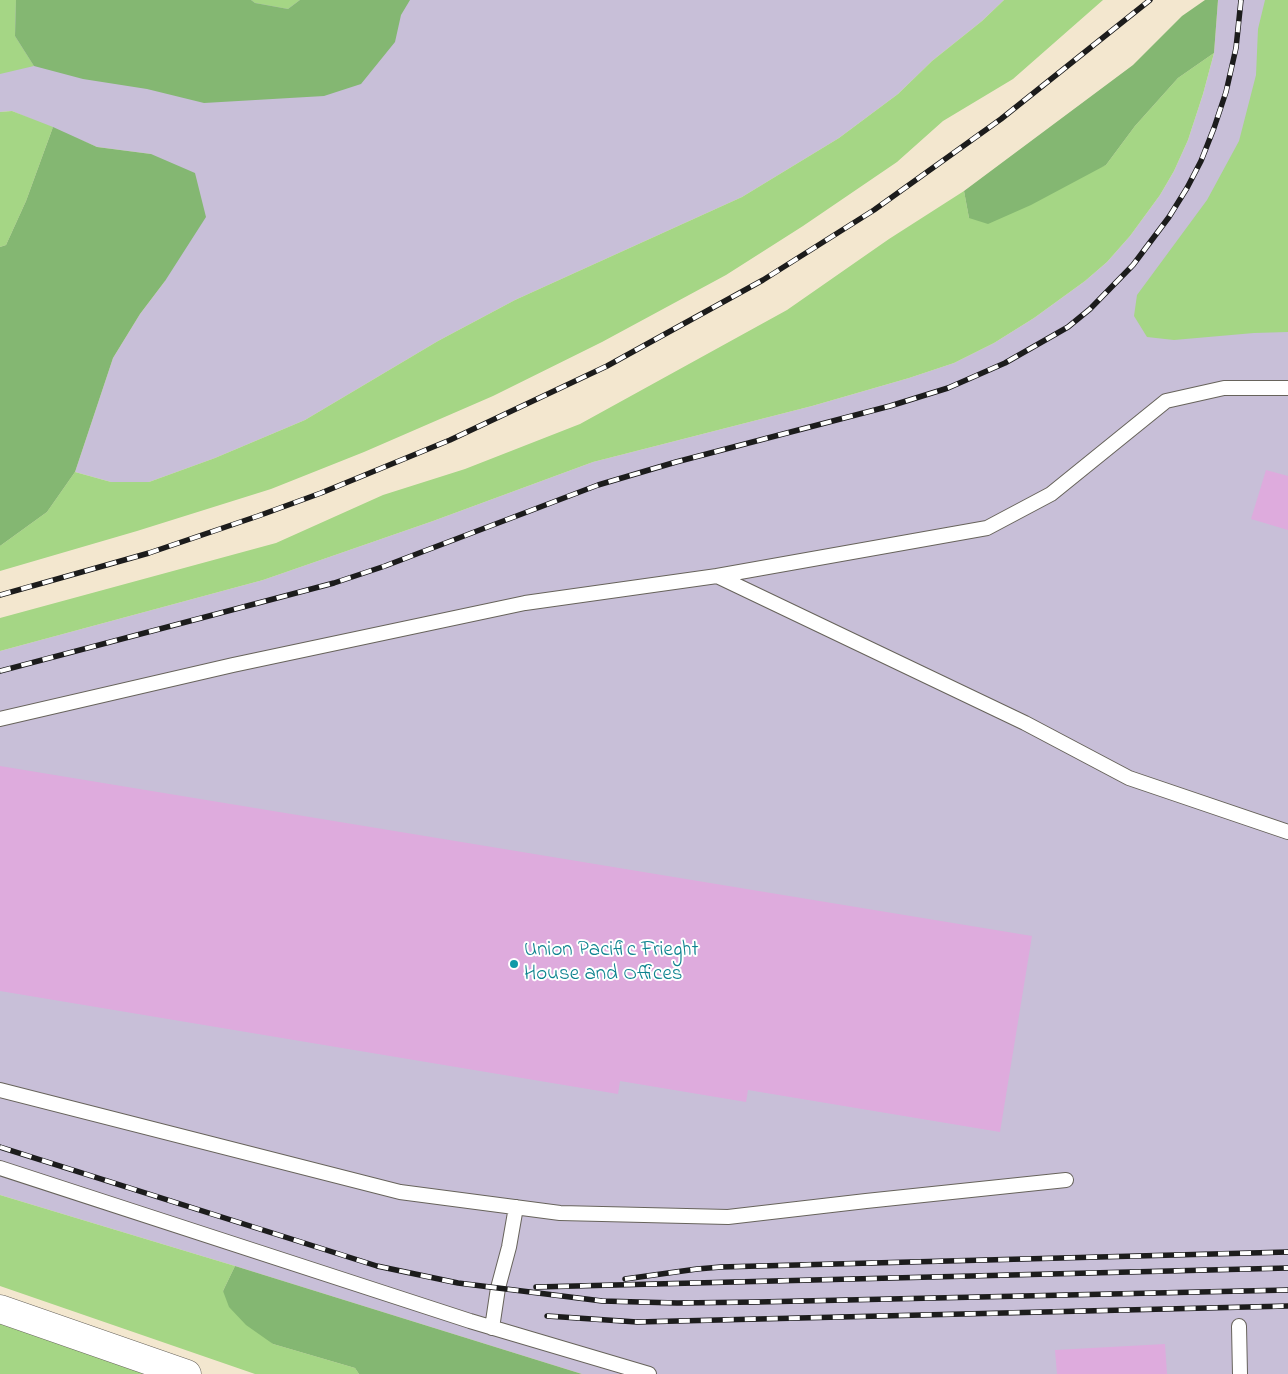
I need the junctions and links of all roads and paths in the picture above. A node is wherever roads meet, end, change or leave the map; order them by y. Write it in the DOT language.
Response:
graph roads {
  1 [pos="1288,388"];
  2 [pos="717,576"];
  3 [pos="0,719"];
  4 [pos="1288,832"];
  5 [pos="0,1090"];
  6 [pos="0,1168"];
  7 [pos="1066,1180"];
  8 [pos="516,1207"];
  9 [pos="0,1309"];
  10 [pos="1239,1326"];
  11 [pos="492,1328"];
  12 [pos="187,1374"];
  13 [pos="649,1374"];
  14 [pos="1240,1374"];
  1 -- 2 [label="lane"];
  2 -- 3 [label="lane"];
  2 -- 4 [label="lane"];
  5 -- 8 [label="lane"];
  6 -- 11 [label="lane"];
  7 -- 8 [label="lane"];
  8 -- 11 [label="lane"];
  9 -- 12 [label="highway"];
  10 -- 14 [label="lane"];
  11 -- 13 [label="lane"];
}
